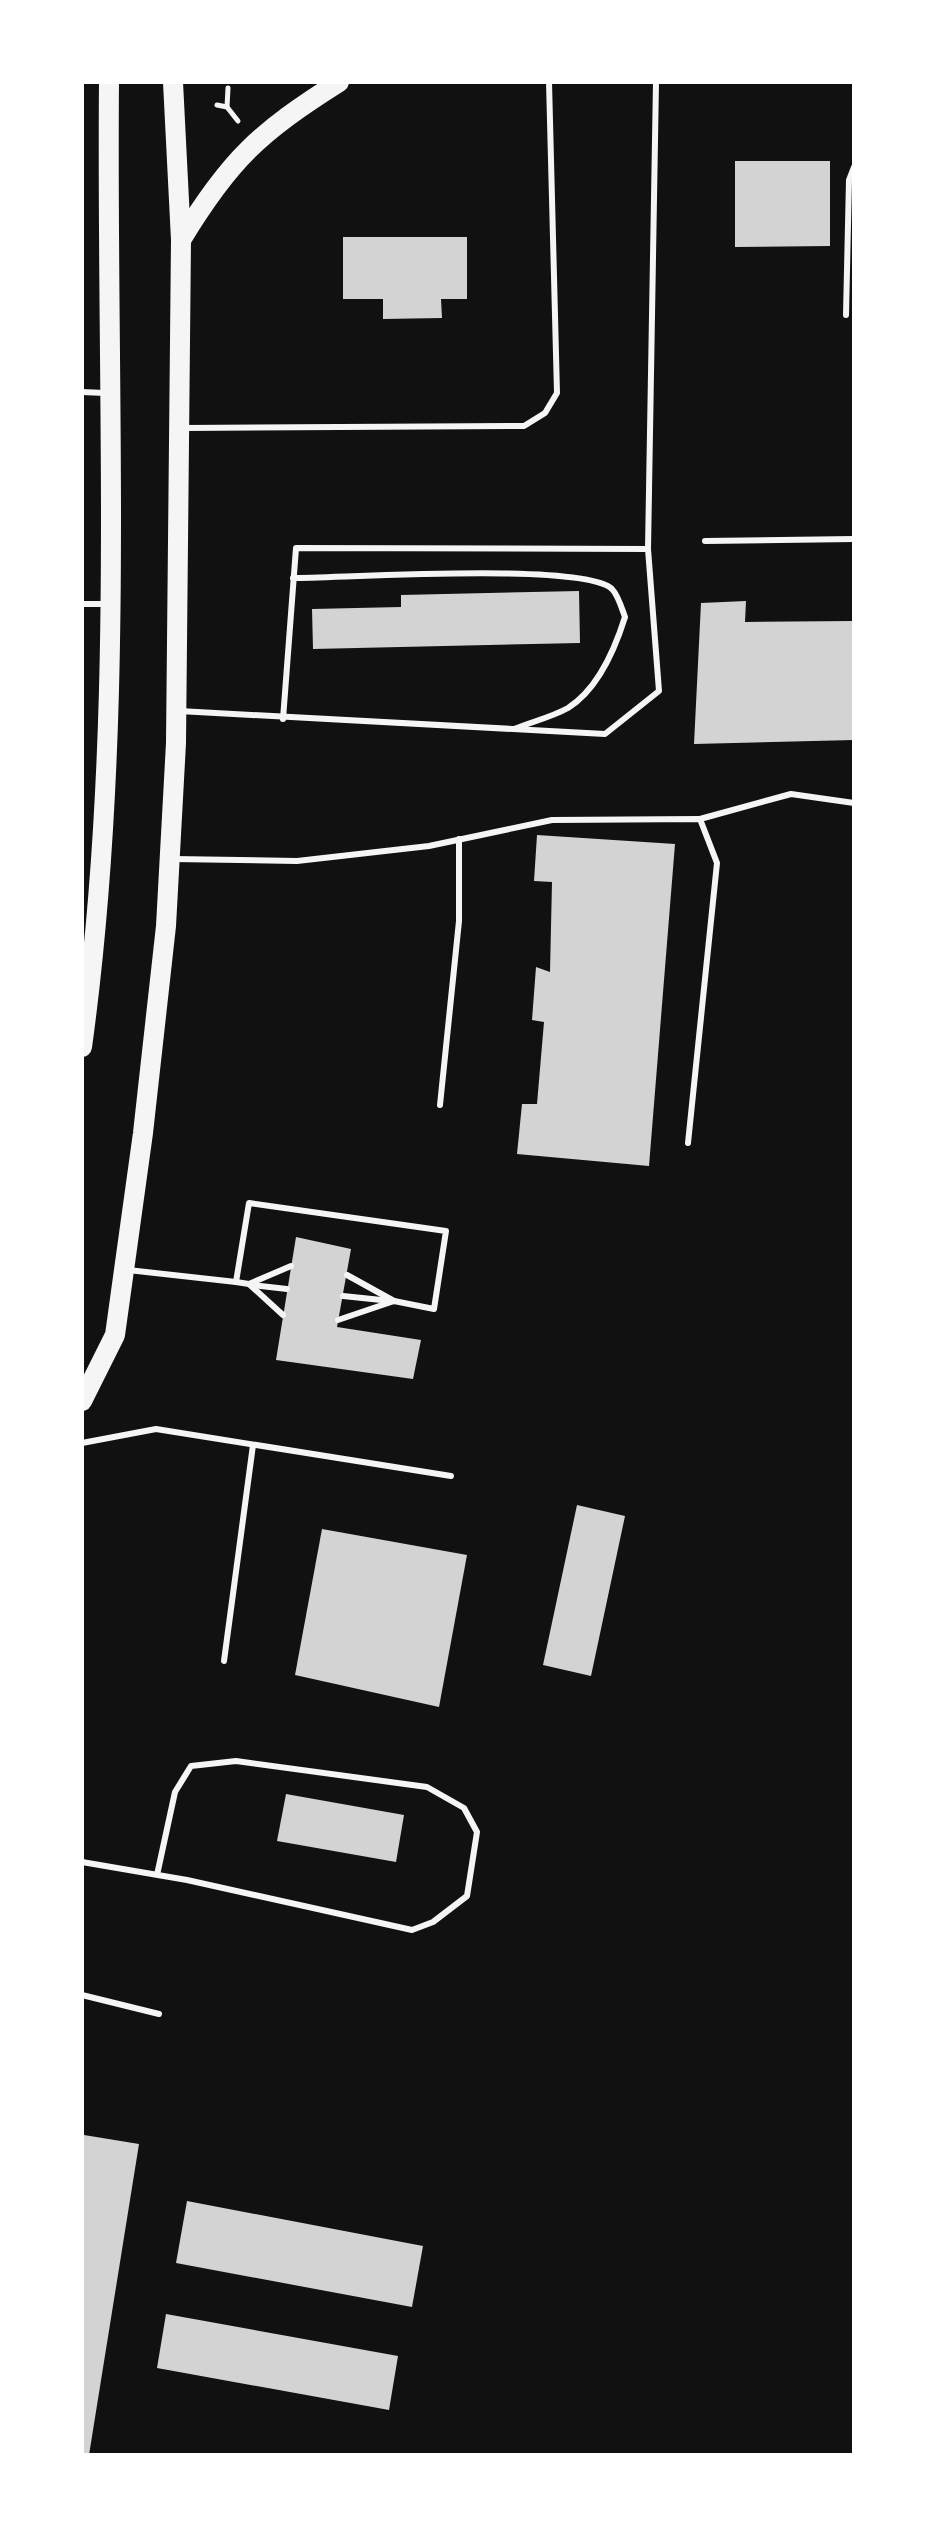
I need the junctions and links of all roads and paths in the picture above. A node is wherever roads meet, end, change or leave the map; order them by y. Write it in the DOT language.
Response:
graph roads {
  1 [pos="109,82"];
  2 [pos="173,82"];
  3 [pos="339,82"];
  4 [pos="549,82"];
  5 [pos="656,82"];
  6 [pos="228,88"];
  7 [pos="217,105"];
  8 [pos="227,107"];
  9 [pos="241,125"];
  10 [pos="854,167"];
  11 [pos="181,240"];
  12 [pos="846,315"];
  13 [pos="82,392"];
  14 [pos="109,393"];
  15 [pos="176,428"];
  16 [pos="854,539"];
  17 [pos="705,541"];
  18 [pos="648,549"];
  19 [pos="293,578"];
  20 [pos="82,604"];
  21 [pos="111,604"];
  22 [pos="176,710"];
  23 [pos="283,719"];
  24 [pos="510,730"];
  25 [pos="854,803"];
  26 [pos="700,819"];
  27 [pos="459,839"];
  28 [pos="170,859"];
  29 [pos="82,1047"];
  30 [pos="440,1105"];
  31 [pos="688,1143"];
  32 [pos="291,1266"];
  33 [pos="124,1269"];
  34 [pos="347,1275"];
  35 [pos="236,1282"];
  36 [pos="249,1284"];
  37 [pos="287,1289"];
  38 [pos="343,1296"];
  39 [pos="394,1301"];
  40 [pos="283,1315"];
  41 [pos="338,1320"];
  42 [pos="82,1401"];
  43 [pos="82,1443"];
  44 [pos="253,1445"];
  45 [pos="451,1476"];
  46 [pos="224,1661"];
  47 [pos="82,1862"];
  48 [pos="157,1875"];
  49 [pos="82,1995"];
  50 [pos="159,2014"];
  1 -- 14 [label="main road"];
  2 -- 11 [label="main road"];
  3 -- 11 [label="main road"];
  4 -- 15 [label="lane"];
  5 -- 18 [label="lane"];
  6 -- 8 [label="path"];
  7 -- 8 [label="path"];
  8 -- 9 [label="path"];
  10 -- 12 [label="lane"];
  11 -- 15 [label="main road"];
  13 -- 14 [label="lane"];
  14 -- 21 [label="main road"];
  15 -- 22 [label="main road"];
  16 -- 17 [label="lane"];
  18 -- 19 [label="lane"];
  18 -- 24 [label="lane"];
  19 -- 23 [label="lane"];
  19 -- 24 [label="lane"];
  20 -- 21 [label="lane"];
  21 -- 29 [label="main road"];
  22 -- 23 [label="lane"];
  22 -- 28 [label="main road"];
  23 -- 24 [label="lane"];
  25 -- 26 [label="lane"];
  26 -- 27 [label="lane"];
  26 -- 31 [label="lane"];
  27 -- 28 [label="lane"];
  27 -- 30 [label="lane"];
  28 -- 33 [label="main road"];
  32 -- 36 [label="lane"];
  33 -- 35 [label="lane"];
  33 -- 42 [label="main road"];
  34 -- 39 [label="lane"];
  35 -- 36 [label="lane"];
  35 -- 39 [label="lane"];
  36 -- 37 [label="lane"];
  36 -- 40 [label="lane"];
  38 -- 39 [label="lane"];
  39 -- 41 [label="lane"];
  43 -- 44 [label="lane"];
  44 -- 45 [label="lane"];
  44 -- 46 [label="lane"];
  47 -- 48 [label="lane"];
  48 -- 48 [label="lane"];
  49 -- 50 [label="lane"];
}
